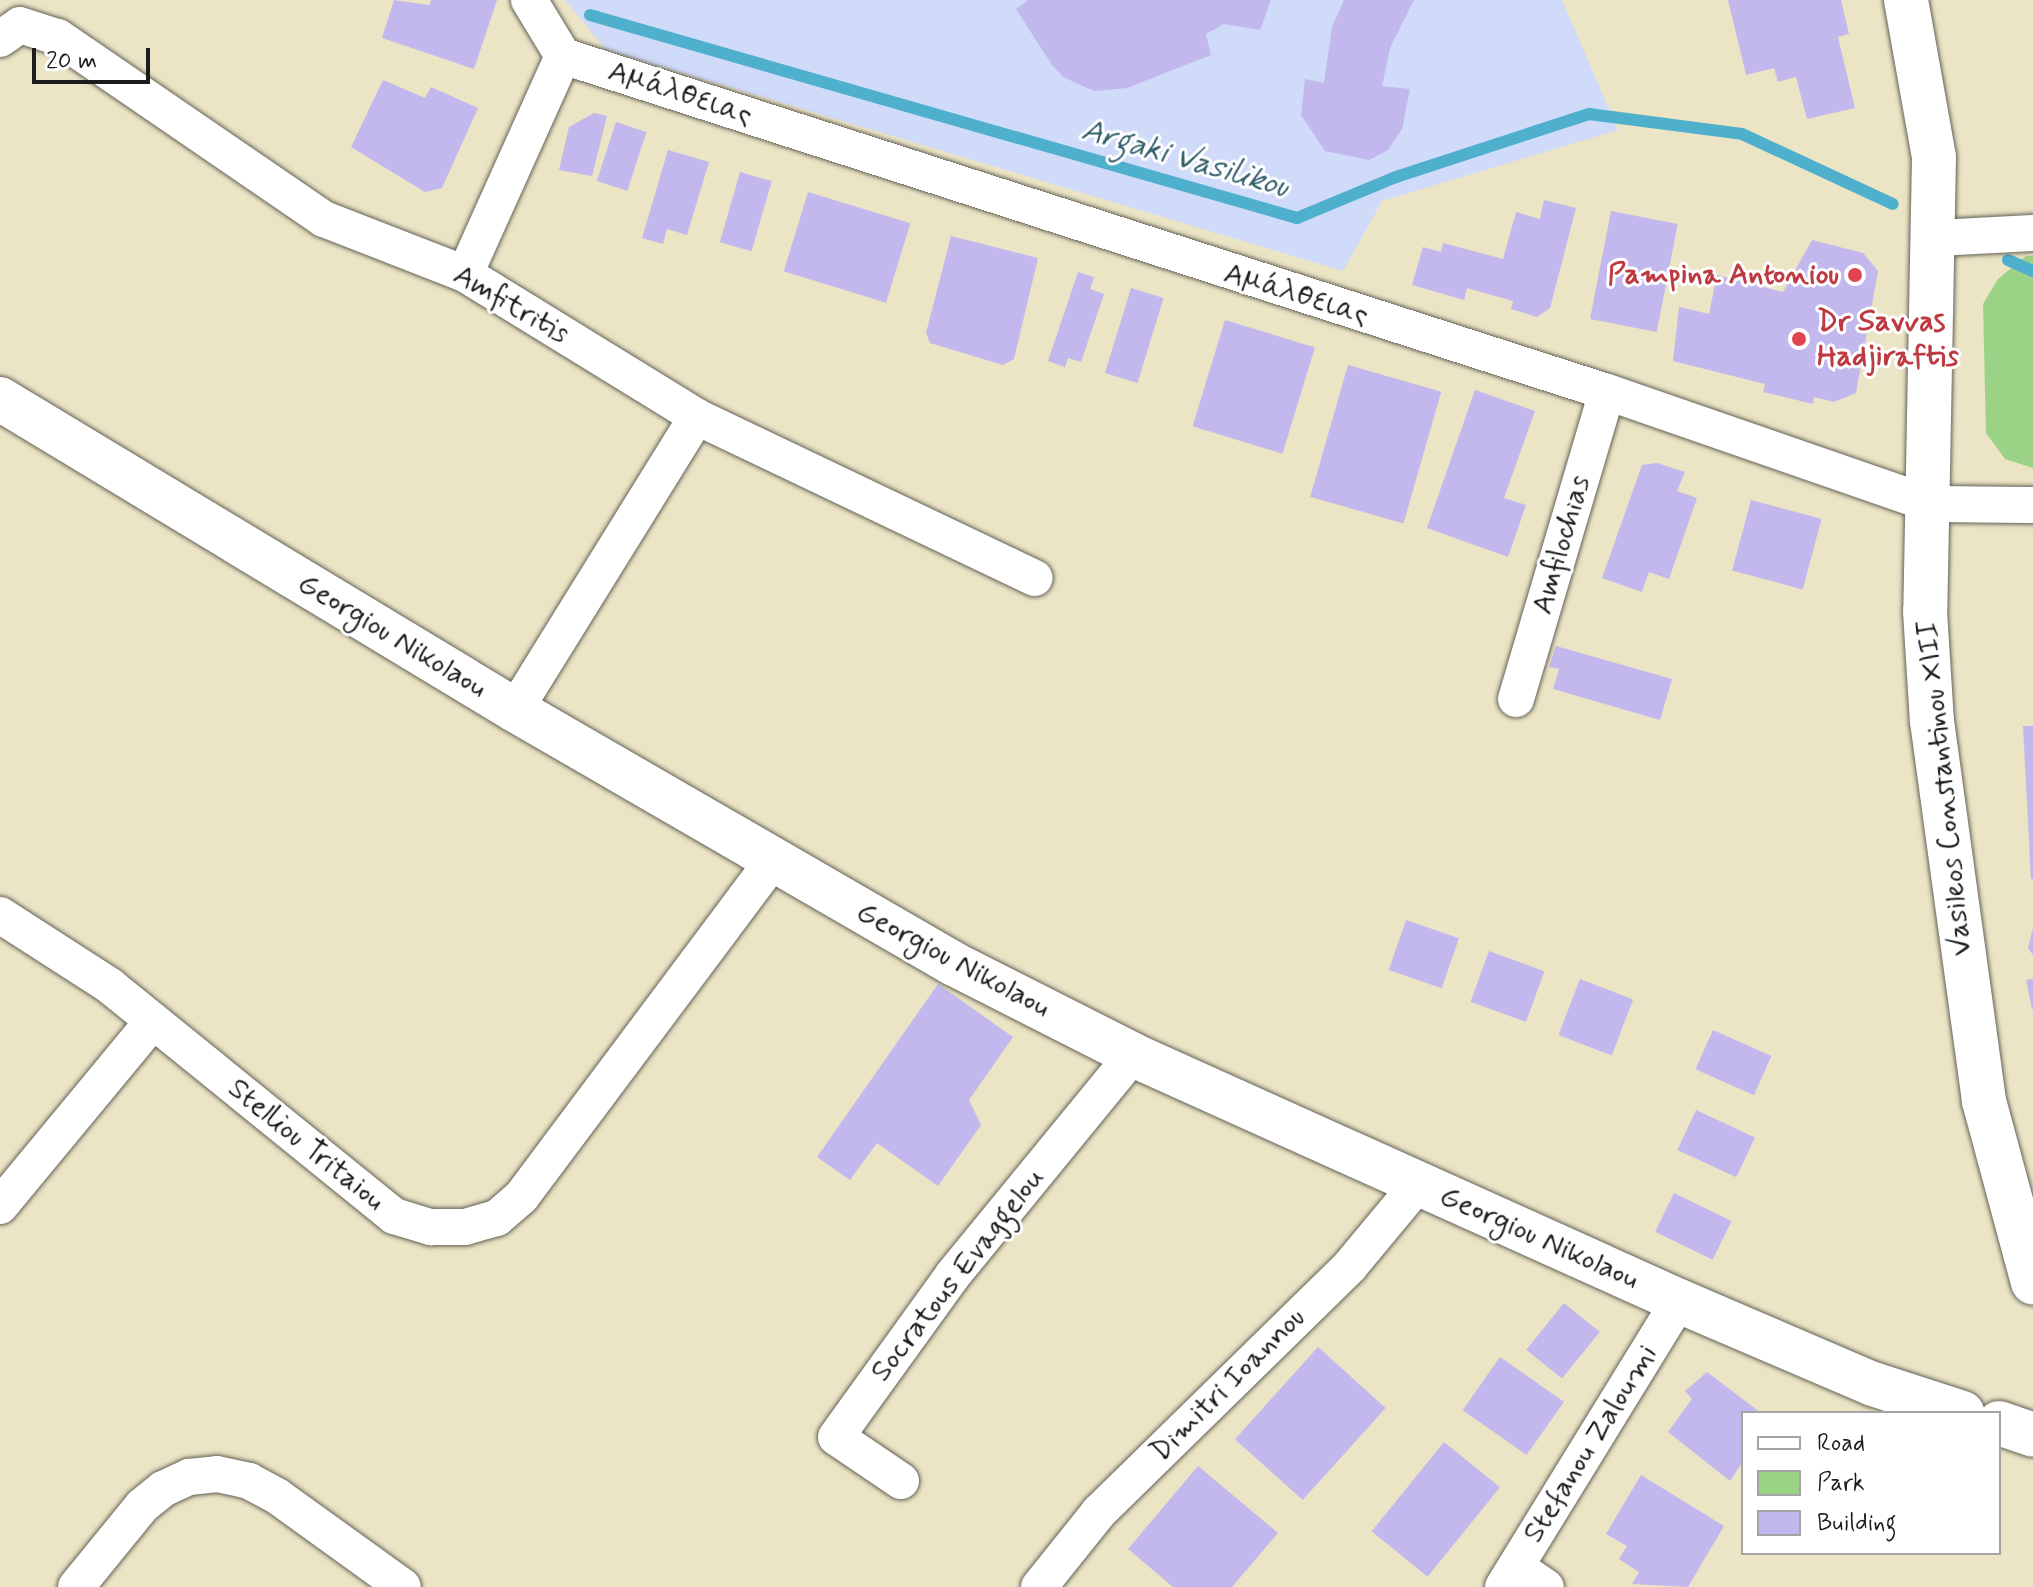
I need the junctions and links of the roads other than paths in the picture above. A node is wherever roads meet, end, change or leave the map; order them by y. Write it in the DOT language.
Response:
graph roads {
  1 [pos="529,0"];
  2 [pos="1906,0"];
  3 [pos="0,39"];
  4 [pos="563,56"];
  5 [pos="2033,233"];
  6 [pos="1936,238"];
  7 [pos="465,274"];
  8 [pos="1607,392"];
  9 [pos="0,399"];
  10 [pos="697,417"];
  11 [pos="1931,504"];
  12 [pos="2033,505"];
  13 [pos="1035,578"];
  14 [pos="1516,699"];
  15 [pos="515,710"];
  16 [pos="773,861"];
  17 [pos="0,915"];
  18 [pos="153,1021"];
  19 [pos="1133,1055"];
  20 [pos="1418,1184"];
  21 [pos="0,1206"];
  22 [pos="2033,1282"];
  23 [pos="1679,1301"];
  24 [pos="1956,1411"];
  25 [pos="2001,1424"];
  26 [pos="2033,1435"];
  27 [pos="901,1481"];
  28 [pos="1509,1577"];
  29 [pos="76,1587"];
  30 [pos="403,1587"];
  31 [pos="1039,1587"];
  32 [pos="1546,1587"];
  1 -- 4 [label="street"];
  2 -- 6 [label="street, Vasileos Constantinou XIII"];
  3 -- 7 [label="street, Amfitritis"];
  4 -- 7 [label="street"];
  4 -- 8 [label="street, Αμάλθειας"];
  5 -- 6 [label="street"];
  6 -- 11 [label="street, Vasileos Constantinou XIII"];
  7 -- 10 [label="street, Amfitritis"];
  8 -- 11 [label="street, Αμάλθειας"];
  8 -- 14 [label="street, Amfilochias"];
  9 -- 15 [label="street, Georgiou Nikolaou"];
  10 -- 13 [label="street, Amfitritis"];
  10 -- 15 [label="street"];
  11 -- 12 [label="street, Αμάλθειας"];
  11 -- 22 [label="street, Vasileos Constantinou XIII"];
  15 -- 16 [label="street, Georgiou Nikolaou"];
  16 -- 18 [label="street, Stelliou Tritaiou"];
  16 -- 19 [label="street, Georgiou Nikolaou"];
  17 -- 18 [label="street, Stelliou Tritaiou"];
  18 -- 21 [label="street"];
  19 -- 20 [label="street, Georgiou Nikolaou"];
  19 -- 27 [label="street, Socratous Evaggelou"];
  20 -- 23 [label="street, Georgiou Nikolaou"];
  20 -- 31 [label="street, Dimitri Ioannou"];
  23 -- 24 [label="street, Georgiou Nikolaou"];
  23 -- 28 [label="street, Stefanou Zaloumi"];
  25 -- 26 [label="street"];
  28 -- 32 [label="street"];
  29 -- 30 [label="street"];
}
